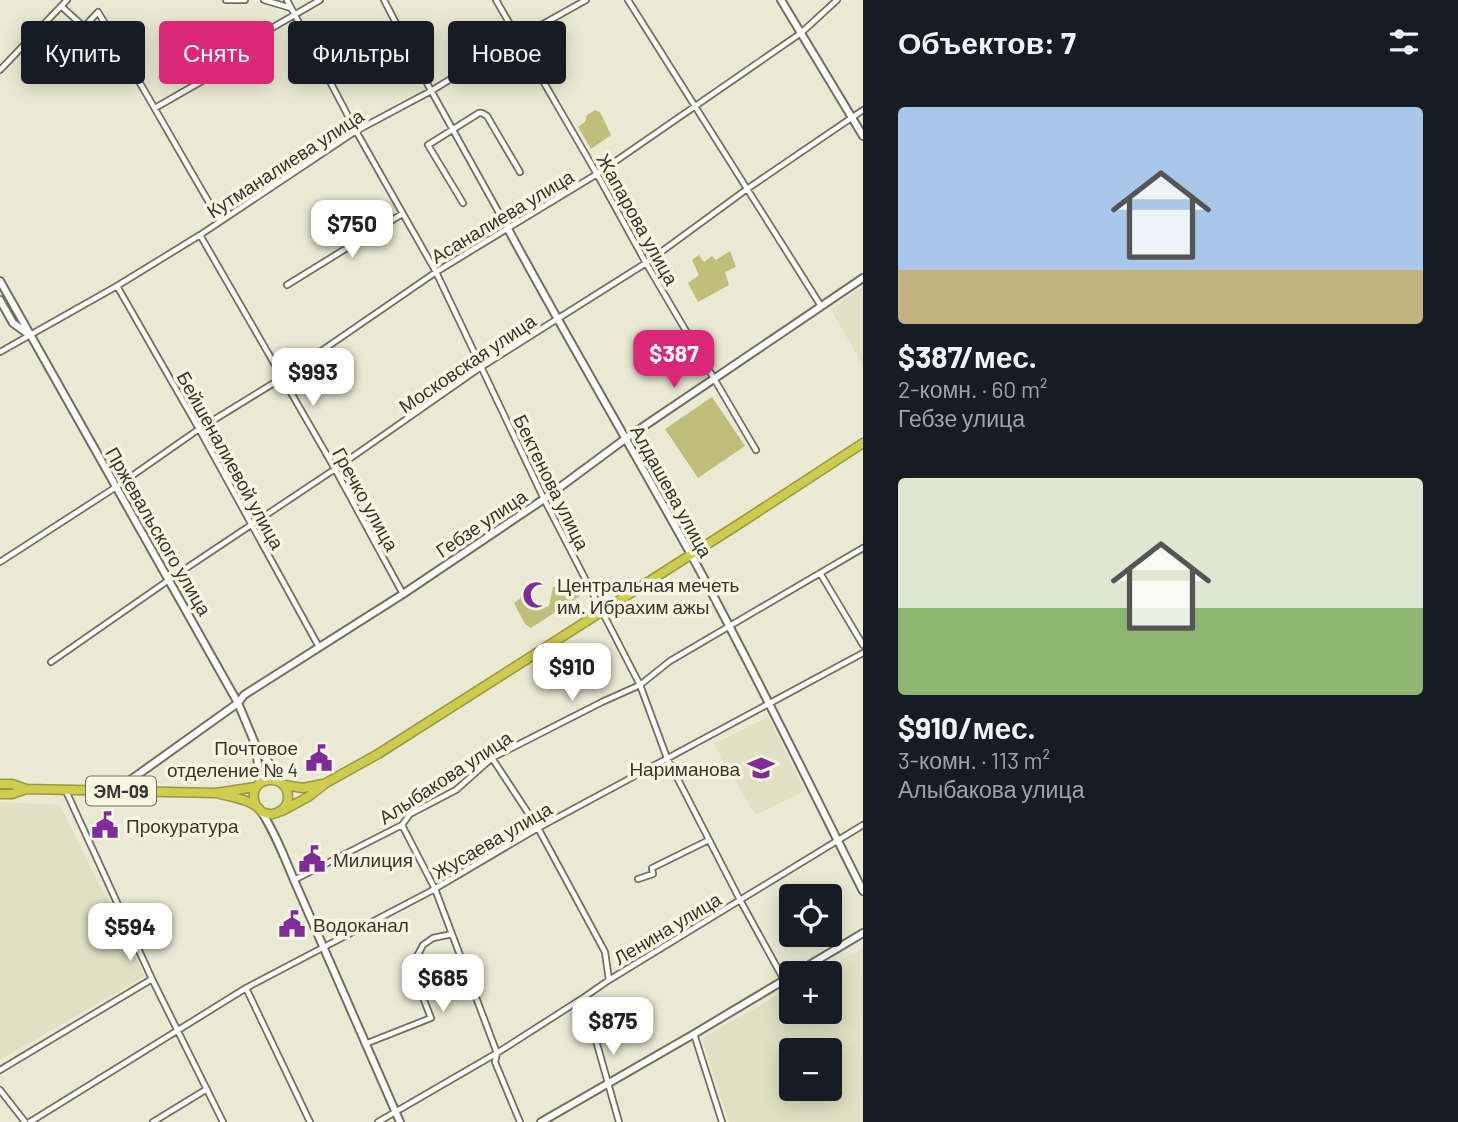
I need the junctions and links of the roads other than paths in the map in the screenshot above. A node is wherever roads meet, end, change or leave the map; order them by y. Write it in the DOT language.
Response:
graph roads {
  1 [pos="67,0"];
  2 [pos="226,0"];
  3 [pos="245,0"];
  4 [pos="264,0"];
  5 [pos="287,0"];
  6 [pos="320,0"];
  7 [pos="384,0"];
  8 [pos="496,0"];
  9 [pos="586,0"];
  10 [pos="628,0"];
  11 [pos="781,0"];
  12 [pos="837,0"];
  13 [pos="61,6"];
  14 [pos="292,9"];
  15 [pos="295,15"];
  16 [pos="508,21"];
  17 [pos="548,21"];
  18 [pos="801,33"];
  19 [pos="0,70"];
  20 [pos="448,81"];
  21 [pos="545,84"];
  22 [pos="431,91"];
  23 [pos="696,107"];
  24 [pos="155,108"];
  25 [pos="863,110"];
  26 [pos="851,117"];
  27 [pos="454,129"];
  28 [pos="356,131"];
  29 [pos="863,136"];
  30 [pos="520,172"];
  31 [pos="597,174"];
  32 [pos="747,189"];
  33 [pos="463,203"];
  34 [pos="403,213"];
  35 [pos="220,221"];
  36 [pos="508,229"];
  37 [pos="200,235"];
  38 [pos="646,262"];
  39 [pos="436,272"];
  40 [pos="863,278"];
  41 [pos="0,281"];
  42 [pos="287,285"];
  43 [pos="117,286"];
  44 [pos="0,300"];
  45 [pos="821,306"];
  46 [pos="557,320"];
  47 [pos="29,335"];
  48 [pos="0,352"];
  49 [pos="481,367"];
  50 [pos="282,378"];
  51 [pos="715,379"];
  52 [pos="199,429"];
  53 [pos="625,439"];
  54 [pos="863,443"];
  55 [pos="756,450"];
  56 [pos="335,470"];
  57 [pos="116,487"];
  58 [pos="544,499"];
  59 [pos="252,525"];
  60 [pos="863,548"];
  61 [pos="691,555"];
  62 [pos="0,562"];
  63 [pos="820,573"];
  64 [pos="169,581"];
  65 [pos="403,594"];
  66 [pos="601,611"];
  67 [pos="729,625"];
  68 [pos="863,645"];
  69 [pos="320,648"];
  70 [pos="863,653"];
  71 [pos="51,662"];
  72 [pos="640,685"];
  73 [pos="238,703"];
  74 [pos="769,704"];
  75 [pos="256,746"];
  76 [pos="492,758"];
  77 [pos="667,758"];
  78 [pos="282,783"];
  79 [pos="326,783"];
  80 [pos="0,784"];
  81 [pos="258,785"];
  82 [pos="26,789"];
  83 [pos="66,790"];
  84 [pos="115,791"];
  85 [pos="0,793"];
  86 [pos="216,793"];
  87 [pos="258,808"];
  88 [pos="280,812"];
  89 [pos="402,825"];
  90 [pos="863,825"];
  91 [pos="538,828"];
  92 [pos="272,829"];
  93 [pos="709,840"];
  94 [pos="837,840"];
  95 [pos="638,879"];
  96 [pos="293,880"];
  97 [pos="435,889"];
  98 [pos="863,891"];
  99 [pos="740,900"];
  100 [pos="863,933"];
  101 [pos="453,934"];
  102 [pos="324,948"];
  103 [pos="816,961"];
  104 [pos="779,971"];
  105 [pos="152,979"];
  106 [pos="609,980"];
  107 [pos="779,983"];
  108 [pos="246,988"];
  109 [pos="583,998"];
  110 [pos="177,1031"];
  111 [pos="694,1034"];
  112 [pos="365,1044"];
  113 [pos="497,1053"];
  114 [pos="0,1070"];
  115 [pos="607,1084"];
  116 [pos="207,1089"];
  117 [pos="0,1090"];
  118 [pos="396,1113"];
  119 [pos="27,1122"];
  120 [pos="153,1122"];
  121 [pos="223,1122"];
  122 [pos="310,1122"];
  123 [pos="378,1122"];
  124 [pos="400,1122"];
  125 [pos="520,1122"];
  126 [pos="541,1122"];
  127 [pos="619,1122"];
  128 [pos="722,1122"];
  1 -- 13 [label="street"];
  2 -- 3 [label="street"];
  4 -- 14 [label="street"];
  5 -- 14 [label="street, Бектенова улица"];
  6 -- 15 [label="street"];
  7 -- 22 [label="street, Алдашева улица"];
  8 -- 16 [label="street, Жапарова улица"];
  9 -- 17 [label="street, Кутманалиева улица"];
  10 -- 23 [label="street"];
  11 -- 18 [label="main road"];
  12 -- 18 [label="street, Асаналиева улица"];
  13 -- 19 [label="street"];
  13 -- 24 [label="street"];
  14 -- 15 [label="street, Бектенова улица"];
  15 -- 24 [label="street"];
  15 -- 28 [label="street, Бектенова улица"];
  18 -- 23 [label="street, Асаналиева улица"];
  18 -- 26 [label="main road"];
  20 -- 22 [label="street, Кутманалиева улица"];
  21 -- 31 [label="street, Жапарова улица"];
  22 -- 27 [label="street, Алдашева улица"];
  22 -- 28 [label="street, Кутманалиева улица"];
  23 -- 31 [label="street, Асаналиева улица"];
  23 -- 32 [label="street"];
  24 -- 35 [label="street"];
  25 -- 26 [label="street, Московская улица"];
  26 -- 29 [label="main road"];
  26 -- 32 [label="street, Московская улица"];
  27 -- 30 [label="street"];
  27 -- 33 [label="street"];
  27 -- 36 [label="street, Алдашева улица"];
  28 -- 34 [label="street, Бектенова улица"];
  28 -- 35 [label="street, Кутманалиева улица"];
  31 -- 36 [label="street, Асаналиева улица"];
  31 -- 38 [label="street, Жапарова улица"];
  32 -- 38 [label="street, Московская улица"];
  32 -- 45 [label="street"];
  34 -- 39 [label="street, Бектенова улица"];
  34 -- 42 [label="street"];
  35 -- 37 [label="street, Кутманалиева улица"];
  36 -- 39 [label="street, Асаналиева улица"];
  36 -- 46 [label="main road, Алдашева улица"];
  37 -- 43 [label="street, Кутманалиева улица"];
  37 -- 50 [label="street, Гречко улица"];
  38 -- 46 [label="street, Московская улица"];
  38 -- 51 [label="street, Жапарова улица"];
  39 -- 49 [label="street, Бектенова улица"];
  39 -- 50 [label="street, Асаналиева улица"];
  40 -- 45 [label="main road, Гебзе улица"];
  41 -- 47 [label="main road, Пржевальского улица"];
  43 -- 47 [label="street, Кутманалиева улица"];
  43 -- 52 [label="street, Бейшеналиевой улица"];
  44 -- 47 [label="main road, Пржевальского улица"];
  45 -- 51 [label="main road, Гебзе улица"];
  46 -- 49 [label="street, Московская улица"];
  46 -- 53 [label="main road, Алдашева улица"];
  47 -- 48 [label="street, Кутманалиева улица"];
  47 -- 57 [label="main road, Пржевальского улица"];
  49 -- 56 [label="street, Московская улица"];
  49 -- 58 [label="street, Бектенова улица"];
  50 -- 52 [label="street, Асаналиева улица"];
  50 -- 56 [label="street, Гречко улица"];
  51 -- 53 [label="main road, Гебзе улица"];
  51 -- 55 [label="street, Жапарова улица"];
  52 -- 57 [label="street, Асаналиева улица"];
  52 -- 59 [label="street, Бейшеналиевой улица"];
  53 -- 58 [label="main road, Гебзе улица"];
  53 -- 61 [label="main road, Алдашева улица"];
  54 -- 61 [label="highway, ЭМ-09"];
  56 -- 59 [label="street, Московская улица"];
  56 -- 65 [label="street, Гречко улица"];
  57 -- 62 [label="street, Асаналиева улица"];
  57 -- 64 [label="main road, Пржевальского улица"];
  58 -- 65 [label="main road, Гебзе улица"];
  58 -- 66 [label="street, Бектенова улица"];
  59 -- 64 [label="street, Московская улица"];
  59 -- 69 [label="street, Бейшеналиевой улица"];
  60 -- 63 [label="street, Алыбакова улица"];
  61 -- 66 [label="highway, ЭМ-09"];
  61 -- 67 [label="main road, Алдашева улица"];
  63 -- 67 [label="street, Алыбакова улица"];
  63 -- 68 [label="street"];
  64 -- 71 [label="street, Московская улица"];
  64 -- 73 [label="main road, Пржевальского улица"];
  65 -- 69 [label="main road, Гебзе улица"];
  66 -- 72 [label="street, Бектенова улица"];
  66 -- 79 [label="highway, ЭМ-09"];
  67 -- 72 [label="street, Алыбакова улица"];
  67 -- 74 [label="main road, Алдашева улица"];
  69 -- 73 [label="main road, Гебзе улица"];
  70 -- 74 [label="street, Жусаева улица"];
  72 -- 76 [label="street, Алыбакова улица"];
  72 -- 77 [label="street, Бектенова улица"];
  73 -- 75 [label="main road, Пржевальского улица"];
  73 -- 84 [label="main road, Гебзе улица"];
  74 -- 77 [label="street, Жусаева улица"];
  74 -- 94 [label="main road, Алдашева улица"];
  75 -- 78 [label="main road, Пржевальского улица"];
  75 -- 81 [label="main road, Пржевальского улица"];
  76 -- 89 [label="street, Алыбакова улица"];
  76 -- 91 [label="street"];
  77 -- 91 [label="street, Жусаева улица"];
  77 -- 93 [label="street, Бектенова улица"];
  78 -- 79 [label="highway, ЭМ-09"];
  78 -- 81 [label="highway, ЭМ-09"];
  78 -- 88 [label="highway"];
  79 -- 88 [label="highway, ЭМ-09"];
  80 -- 82 [label="highway, ЭМ-09"];
  81 -- 86 [label="highway, ЭМ-09"];
  81 -- 87 [label="highway"];
  82 -- 83 [label="highway, ЭМ-09"];
  82 -- 85 [label="highway, ЭМ-09"];
  83 -- 84 [label="highway, ЭМ-09"];
  83 -- 105 [label="street"];
  84 -- 86 [label="highway, ЭМ-09"];
  86 -- 87 [label="highway, ЭМ-09"];
  87 -- 88 [label="highway, ЭМ-09"];
  87 -- 92 [label="main road"];
  88 -- 92 [label="main road"];
  89 -- 96 [label="street, Алыбакова улица"];
  89 -- 97 [label="street"];
  90 -- 94 [label="street, Ленина улица"];
  91 -- 97 [label="street, Жусаева улица"];
  91 -- 106 [label="street"];
  92 -- 96 [label="main road"];
  93 -- 95 [label="street"];
  93 -- 99 [label="street, Бектенова улица"];
  94 -- 98 [label="main road, Алдашева улица"];
  94 -- 99 [label="street, Ленина улица"];
  96 -- 102 [label="main road"];
  97 -- 101 [label="street"];
  97 -- 102 [label="street, Жусаева улица"];
  99 -- 104 [label="street, Бектенова улица"];
  99 -- 106 [label="street, Ленина улица"];
  100 -- 103 [label="main road"];
  101 -- 112 [label="street"];
  101 -- 113 [label="street"];
  102 -- 108 [label="street, Жусаева улица"];
  102 -- 112 [label="main road"];
  105 -- 110 [label="street"];
  105 -- 114 [label="street"];
  106 -- 109 [label="street, Ленина улица"];
  107 -- 111 [label="main road"];
  108 -- 110 [label="street, Жусаева улица"];
  108 -- 122 [label="street"];
  109 -- 113 [label="street, Ленина улица"];
  109 -- 115 [label="street"];
  110 -- 116 [label="street"];
  110 -- 119 [label="street, Жусаева улица"];
  111 -- 115 [label="main road"];
  111 -- 128 [label="street"];
  112 -- 118 [label="main road"];
  113 -- 118 [label="street, Ленина улица"];
  113 -- 125 [label="street"];
  115 -- 126 [label="main road"];
  115 -- 127 [label="street"];
  116 -- 120 [label="street"];
  116 -- 121 [label="street"];
  117 -- 119 [label="street"];
  118 -- 123 [label="street, Ленина улица"];
  118 -- 124 [label="main road"];
}
